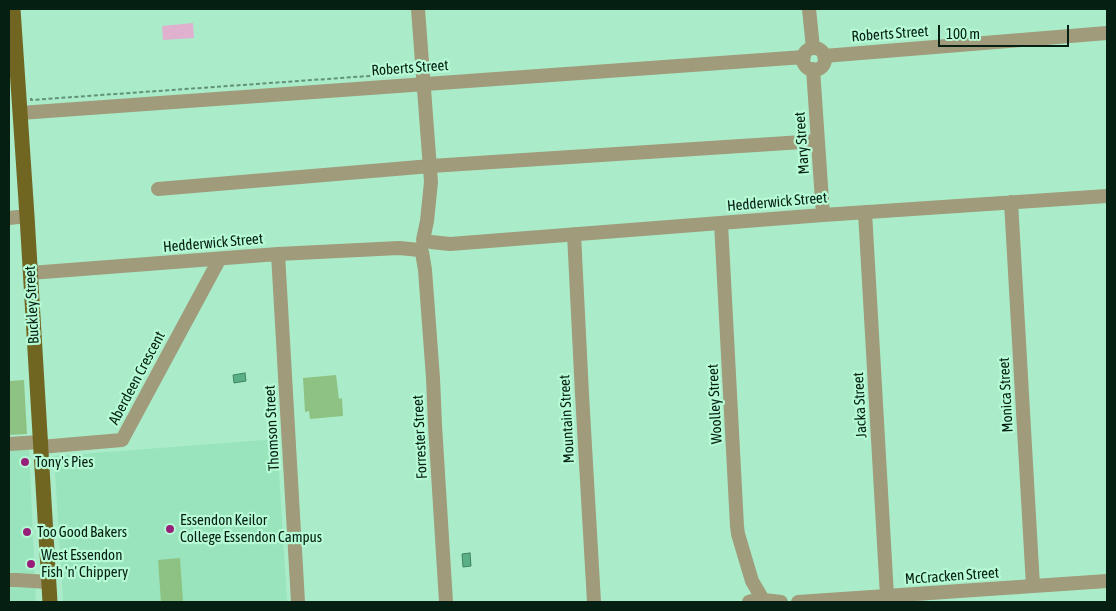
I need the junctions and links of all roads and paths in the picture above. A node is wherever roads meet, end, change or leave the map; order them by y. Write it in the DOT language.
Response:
graph roads {
  1 [pos="13,9"];
  2 [pos="418,9"];
  3 [pos="809,9"];
  4 [pos="1107,33"];
  5 [pos="12,50"];
  6 [pos="814,54"];
  7 [pos="414,72"];
  8 [pos="423,84"];
  9 [pos="31,91"];
  10 [pos="20,112"];
  11 [pos="818,141"];
  12 [pos="431,166"];
  13 [pos="158,189"];
  14 [pos="1107,196"];
  15 [pos="1011,202"];
  16 [pos="865,212"];
  17 [pos="823,215"];
  18 [pos="27,216"];
  19 [pos="9,218"];
  20 [pos="721,223"];
  21 [pos="574,234"];
  22 [pos="426,246"];
  23 [pos="278,254"];
  24 [pos="218,260"];
  25 [pos="30,273"];
  26 [pos="9,444"];
  27 [pos="40,445"];
  28 [pos="48,578"];
  29 [pos="13,580"];
  30 [pos="1107,581"];
  31 [pos="1032,586"];
  32 [pos="888,596"];
  33 [pos="756,601"];
  34 [pos="50,602"];
  35 [pos="297,602"];
  36 [pos="446,602"];
  37 [pos="594,602"];
  38 [pos="781,602"];
  39 [pos="798,602"];
  1 -- 5 [label="main road, Buckley Street"];
  2 -- 8 [label="street, Forrester Street"];
  3 -- 6 [label="street"];
  4 -- 6 [label="street, Roberts Street"];
  5 -- 10 [label="main road, Buckley Street"];
  6 -- 8 [label="street, Roberts Street"];
  6 -- 11 [label="street, Mary Street"];
  7 -- 9 [label="path"];
  8 -- 10 [label="street, Roberts Street"];
  8 -- 12 [label="street, Forrester Street"];
  10 -- 18 [label="main road, Buckley Street"];
  11 -- 12 [label="street"];
  11 -- 17 [label="street, Mary Street"];
  12 -- 13 [label="street"];
  12 -- 22 [label="street, Forrester Street"];
  14 -- 15 [label="street, Hedderwick Street"];
  15 -- 16 [label="street, Hedderwick Street"];
  15 -- 31 [label="street, Monica Street"];
  16 -- 17 [label="street, Hedderwick Street"];
  16 -- 32 [label="street, Jacka Street"];
  17 -- 20 [label="street, Hedderwick Street"];
  18 -- 19 [label="street"];
  18 -- 25 [label="main road, Buckley Street"];
  20 -- 21 [label="street, Hedderwick Street"];
  20 -- 33 [label="street, Woolley Street"];
  21 -- 22 [label="street, Hedderwick Street"];
  21 -- 37 [label="street, Mountain Street"];
  22 -- 23 [label="street, Hedderwick Street"];
  22 -- 36 [label="street, Forrester Street"];
  23 -- 24 [label="street, Hedderwick Street"];
  23 -- 35 [label="street, Thomson Street"];
  24 -- 25 [label="street, Hedderwick Street"];
  24 -- 27 [label="street, Aberdeen Crescent"];
  25 -- 27 [label="main road, Buckley Street"];
  26 -- 27 [label="street"];
  27 -- 28 [label="main road, Buckley Street"];
  28 -- 29 [label="street"];
  28 -- 34 [label="main road, Buckley Street"];
  30 -- 31 [label="street, McCracken Street"];
  31 -- 32 [label="street, McCracken Street"];
  32 -- 39 [label="street, McCracken Street"];
  33 -- 38 [label="street"];
}
